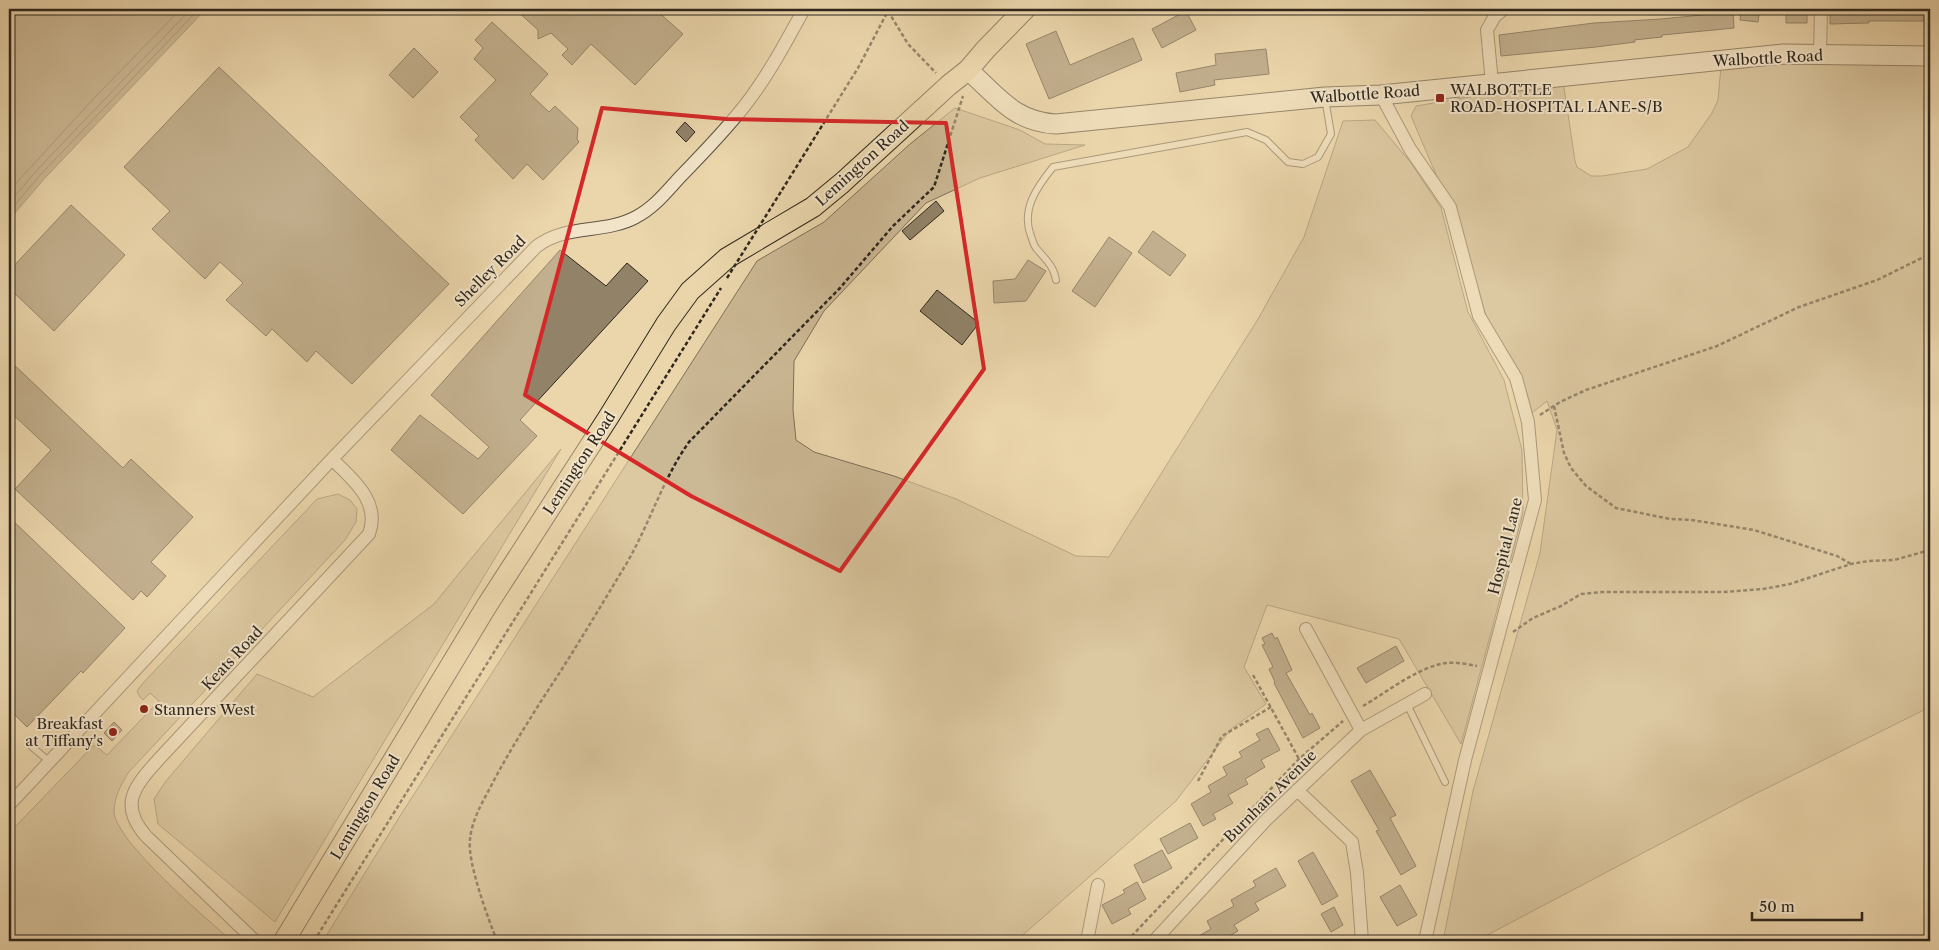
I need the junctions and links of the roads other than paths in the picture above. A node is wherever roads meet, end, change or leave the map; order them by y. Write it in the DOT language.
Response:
graph roads {
  1 [pos="804,9"];
  2 [pos="1504,9"];
  3 [pos="1821,9"];
  4 [pos="1022,11"];
  5 [pos="1820,54"];
  6 [pos="1930,56"];
  7 [pos="968,70"];
  8 [pos="1492,83"];
  9 [pos="1381,95"];
  10 [pos="1325,97"];
  11 [pos="1056,280"];
  12 [pos="332,459"];
  13 [pos="1306,629"];
  14 [pos="1425,694"];
  15 [pos="1407,704"];
  16 [pos="1360,730"];
  17 [pos="32,747"];
  18 [pos="49,761"];
  19 [pos="1445,782"];
  20 [pos="1297,790"];
  21 [pos="9,805"];
  22 [pos="1098,885"];
  23 [pos="255,941"];
  24 [pos="284,941"];
  25 [pos="1088,941"];
  26 [pos="1154,941"];
  27 [pos="1362,941"];
  28 [pos="1425,941"];
  1 -- 12 [label="street, Shelley Road"];
  2 -- 8 [label="street"];
  3 -- 5 [label="street"];
  4 -- 7 [label="main road, Lemington Road"];
  5 -- 6 [label="street, Walbottle Road"];
  5 -- 8 [label="street, Walbottle Road"];
  7 -- 10 [label="street, Walbottle Road"];
  7 -- 24 [label="main road, Lemington Road"];
  8 -- 9 [label="street, Walbottle Road"];
  9 -- 10 [label="street, Walbottle Road"];
  9 -- 28 [label="street, Hospital Lane"];
  10 -- 11 [label="lane"];
  12 -- 18 [label="street, Shelley Road"];
  12 -- 23 [label="street, Keats Road"];
  13 -- 16 [label="street"];
  14 -- 15 [label="street, Burnham Avenue"];
  15 -- 16 [label="street, Burnham Avenue"];
  15 -- 19 [label="lane"];
  16 -- 20 [label="street, Burnham Avenue"];
  17 -- 18 [label="lane"];
  18 -- 21 [label="street, Shelley Road"];
  20 -- 26 [label="street, Burnham Avenue"];
  20 -- 27 [label="street"];
  22 -- 25 [label="street"];
}
